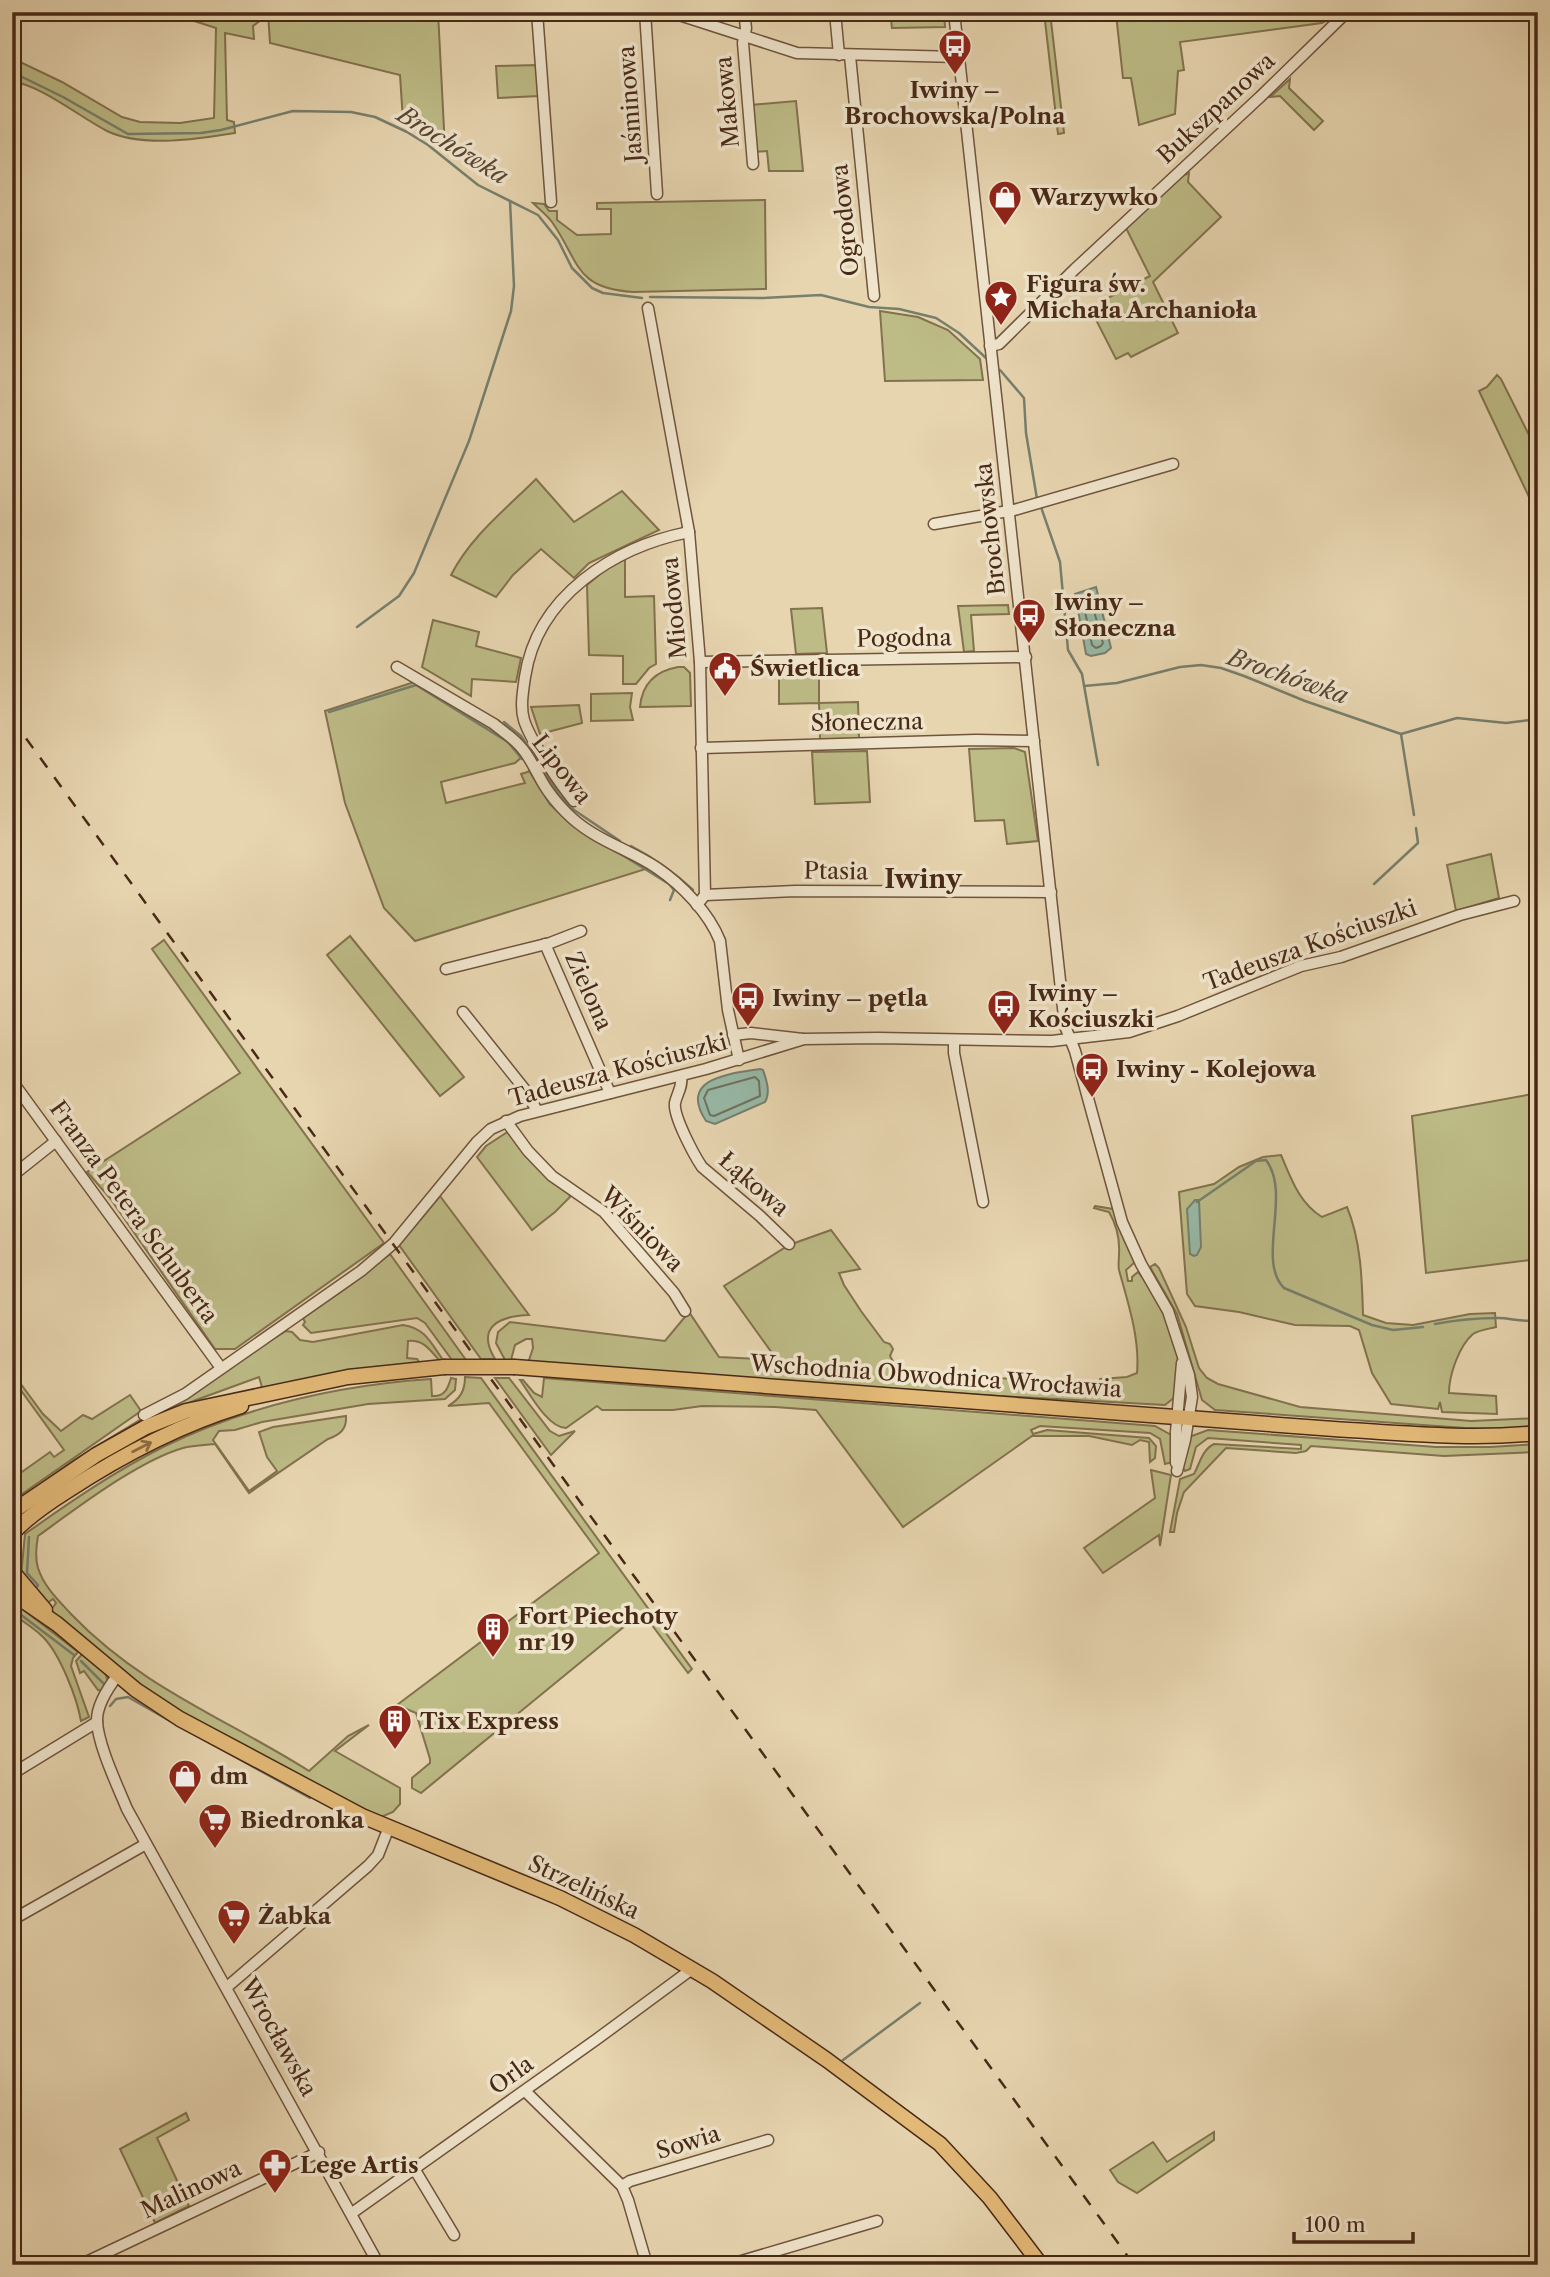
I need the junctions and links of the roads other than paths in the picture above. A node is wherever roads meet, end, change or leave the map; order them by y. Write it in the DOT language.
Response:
graph roads {
  1 [pos="537,12"];
  2 [pos="645,12"];
  3 [pos="670,12"];
  4 [pos="744,12"];
  5 [pos="835,12"];
  6 [pos="954,12"];
  7 [pos="1347,12"];
  8 [pos="744,36"];
  9 [pos="844,55"];
  10 [pos="958,57"];
  11 [pos="753,164"];
  12 [pos="657,194"];
  13 [pos="551,202"];
  14 [pos="874,296"];
  15 [pos="648,308"];
  16 [pos="990,346"];
  17 [pos="1173,464"];
  18 [pos="1009,510"];
  19 [pos="934,524"];
  20 [pos="689,532"];
  21 [pos="1026,657"];
  22 [pos="700,662"];
  23 [pos="397,667"];
  24 [pos="1034,741"];
  25 [pos="701,748"];
  26 [pos="574,801"];
  27 [pos="1051,892"];
  28 [pos="705,895"];
  29 [pos="1514,901"];
  30 [pos="694,902"];
  31 [pos="582,931"];
  32 [pos="545,944"];
  33 [pos="446,969"];
  34 [pos="463,1012"];
  35 [pos="733,1035"];
  36 [pos="804,1039"];
  37 [pos="954,1040"];
  38 [pos="1070,1040"];
  39 [pos="739,1060"];
  40 [pos="681,1076"];
  41 [pos="12,1082"];
  42 [pos="610,1093"];
  43 [pos="537,1111"];
  44 [pos="506,1121"];
  45 [pos="56,1141"];
  46 [pos="12,1176"];
  47 [pos="983,1202"];
  48 [pos="789,1244"];
  49 [pos="685,1311"];
  50 [pos="221,1368"];
  51 [pos="331,1381"];
  52 [pos="144,1415"];
  53 [pos="1183,1417"];
  54 [pos="1538,1433"];
  55 [pos="12,1512"];
  56 [pos="12,1534"];
  57 [pos="12,1571"];
  58 [pos="12,1593"];
  59 [pos="57,1624"];
  60 [pos="117,1676"];
  61 [pos="97,1722"];
  62 [pos="12,1774"];
  63 [pos="389,1827"];
  64 [pos="146,1844"];
  65 [pos="12,1920"];
  66 [pos="692,1969"];
  67 [pos="226,1987"];
  68 [pos="526,2091"];
  69 [pos="768,2140"];
  70 [pos="319,2152"];
  71 [pos="415,2170"];
  72 [pos="622,2186"];
  73 [pos="352,2213"];
  74 [pos="877,2221"];
  75 [pos="454,2235"];
  76 [pos="80,2265"];
  77 [pos="379,2265"];
  78 [pos="647,2265"];
  79 [pos="728,2265"];
  80 [pos="1041,2265"];
  1 -- 13 [label="street"];
  2 -- 12 [label="street, Jaśminowa"];
  3 -- 8 [label="street"];
  4 -- 8 [label="street, Makowa"];
  5 -- 9 [label="street, Ogrodowa"];
  6 -- 10 [label="street, Brochowska"];
  7 -- 16 [label="street, Bukszpanowa"];
  8 -- 9 [label="street"];
  8 -- 11 [label="street, Makowa"];
  9 -- 10 [label="street"];
  9 -- 14 [label="street, Ogrodowa"];
  10 -- 16 [label="street, Brochowska"];
  15 -- 20 [label="street, Miodowa"];
  16 -- 18 [label="street, Brochowska"];
  17 -- 18 [label="street"];
  18 -- 19 [label="street"];
  18 -- 21 [label="street, Brochowska"];
  20 -- 22 [label="street, Miodowa"];
  20 -- 26 [label="street"];
  21 -- 22 [label="street, Pogodna"];
  21 -- 24 [label="street, Brochowska"];
  22 -- 25 [label="street, Miodowa"];
  23 -- 30 [label="street, Lipowa"];
  24 -- 25 [label="street, Słoneczna"];
  24 -- 27 [label="street, Brochowska"];
  25 -- 28 [label="street, Miodowa"];
  27 -- 28 [label="street, Ptasia"];
  27 -- 38 [label="street, Brochowska"];
  28 -- 30 [label="street"];
  29 -- 38 [label="street, Tadeusza Kościuszki"];
  30 -- 35 [label="street"];
  31 -- 32 [label="street"];
  32 -- 33 [label="street"];
  32 -- 42 [label="street, Zielona"];
  34 -- 43 [label="street"];
  35 -- 36 [label="street"];
  35 -- 39 [label="street"];
  36 -- 37 [label="street, Tadeusza Kościuszki"];
  36 -- 39 [label="street, Tadeusza Kościuszki"];
  37 -- 38 [label="street, Tadeusza Kościuszki"];
  37 -- 47 [label="street"];
  38 -- 53 [label="street, Brochowska"];
  39 -- 40 [label="street, Tadeusza Kościuszki"];
  40 -- 42 [label="street, Tadeusza Kościuszki"];
  40 -- 48 [label="street, Łąkowa"];
  41 -- 45 [label="street, Franza Petera Schuberta"];
  42 -- 43 [label="street, Tadeusza Kościuszki"];
  43 -- 44 [label="street, Tadeusza Kościuszki"];
  44 -- 49 [label="street, Wiśniowa"];
  44 -- 50 [label="street, Tadeusza Kościuszki"];
  45 -- 46 [label="street"];
  45 -- 50 [label="street, Franza Petera Schuberta"];
  50 -- 52 [label="street, Tadeusza Kościuszki"];
  51 -- 53 [label="main road, Wschodnia Obwodnica Wrocławia, bridge"];
  51 -- 55 [label="main road, Wschodnia Obwodnica Wrocławia"];
  56 -- 51 [label="main road, Wschodnia Obwodnica Wrocławia, one-way"];
  53 -- 54 [label="main road, Wschodnia Obwodnica Wrocławia"];
  57 -- 59 [label="main road, Strzelińska"];
  58 -- 59 [label="main road, Strzelińska"];
  59 -- 60 [label="main road, Strzelińska"];
  60 -- 61 [label="street"];
  60 -- 63 [label="main road, Strzelińska"];
  61 -- 62 [label="street"];
  61 -- 64 [label="street, Wrocławska"];
  63 -- 66 [label="main road, Strzelińska"];
  63 -- 67 [label="street"];
  64 -- 65 [label="street"];
  64 -- 67 [label="street, Wrocławska"];
  66 -- 68 [label="street, Orla"];
  66 -- 80 [label="main road, Strzelińska"];
  67 -- 70 [label="street, Wrocławska"];
  68 -- 71 [label="street, Orla"];
  68 -- 72 [label="street"];
  69 -- 72 [label="street, Sowia"];
  70 -- 73 [label="street, Wrocławska"];
  70 -- 76 [label="street, Malinowa"];
  71 -- 73 [label="street, Orla"];
  71 -- 75 [label="street"];
  72 -- 78 [label="street"];
  73 -- 77 [label="street, Wrocławska"];
  74 -- 79 [label="street"];
}
